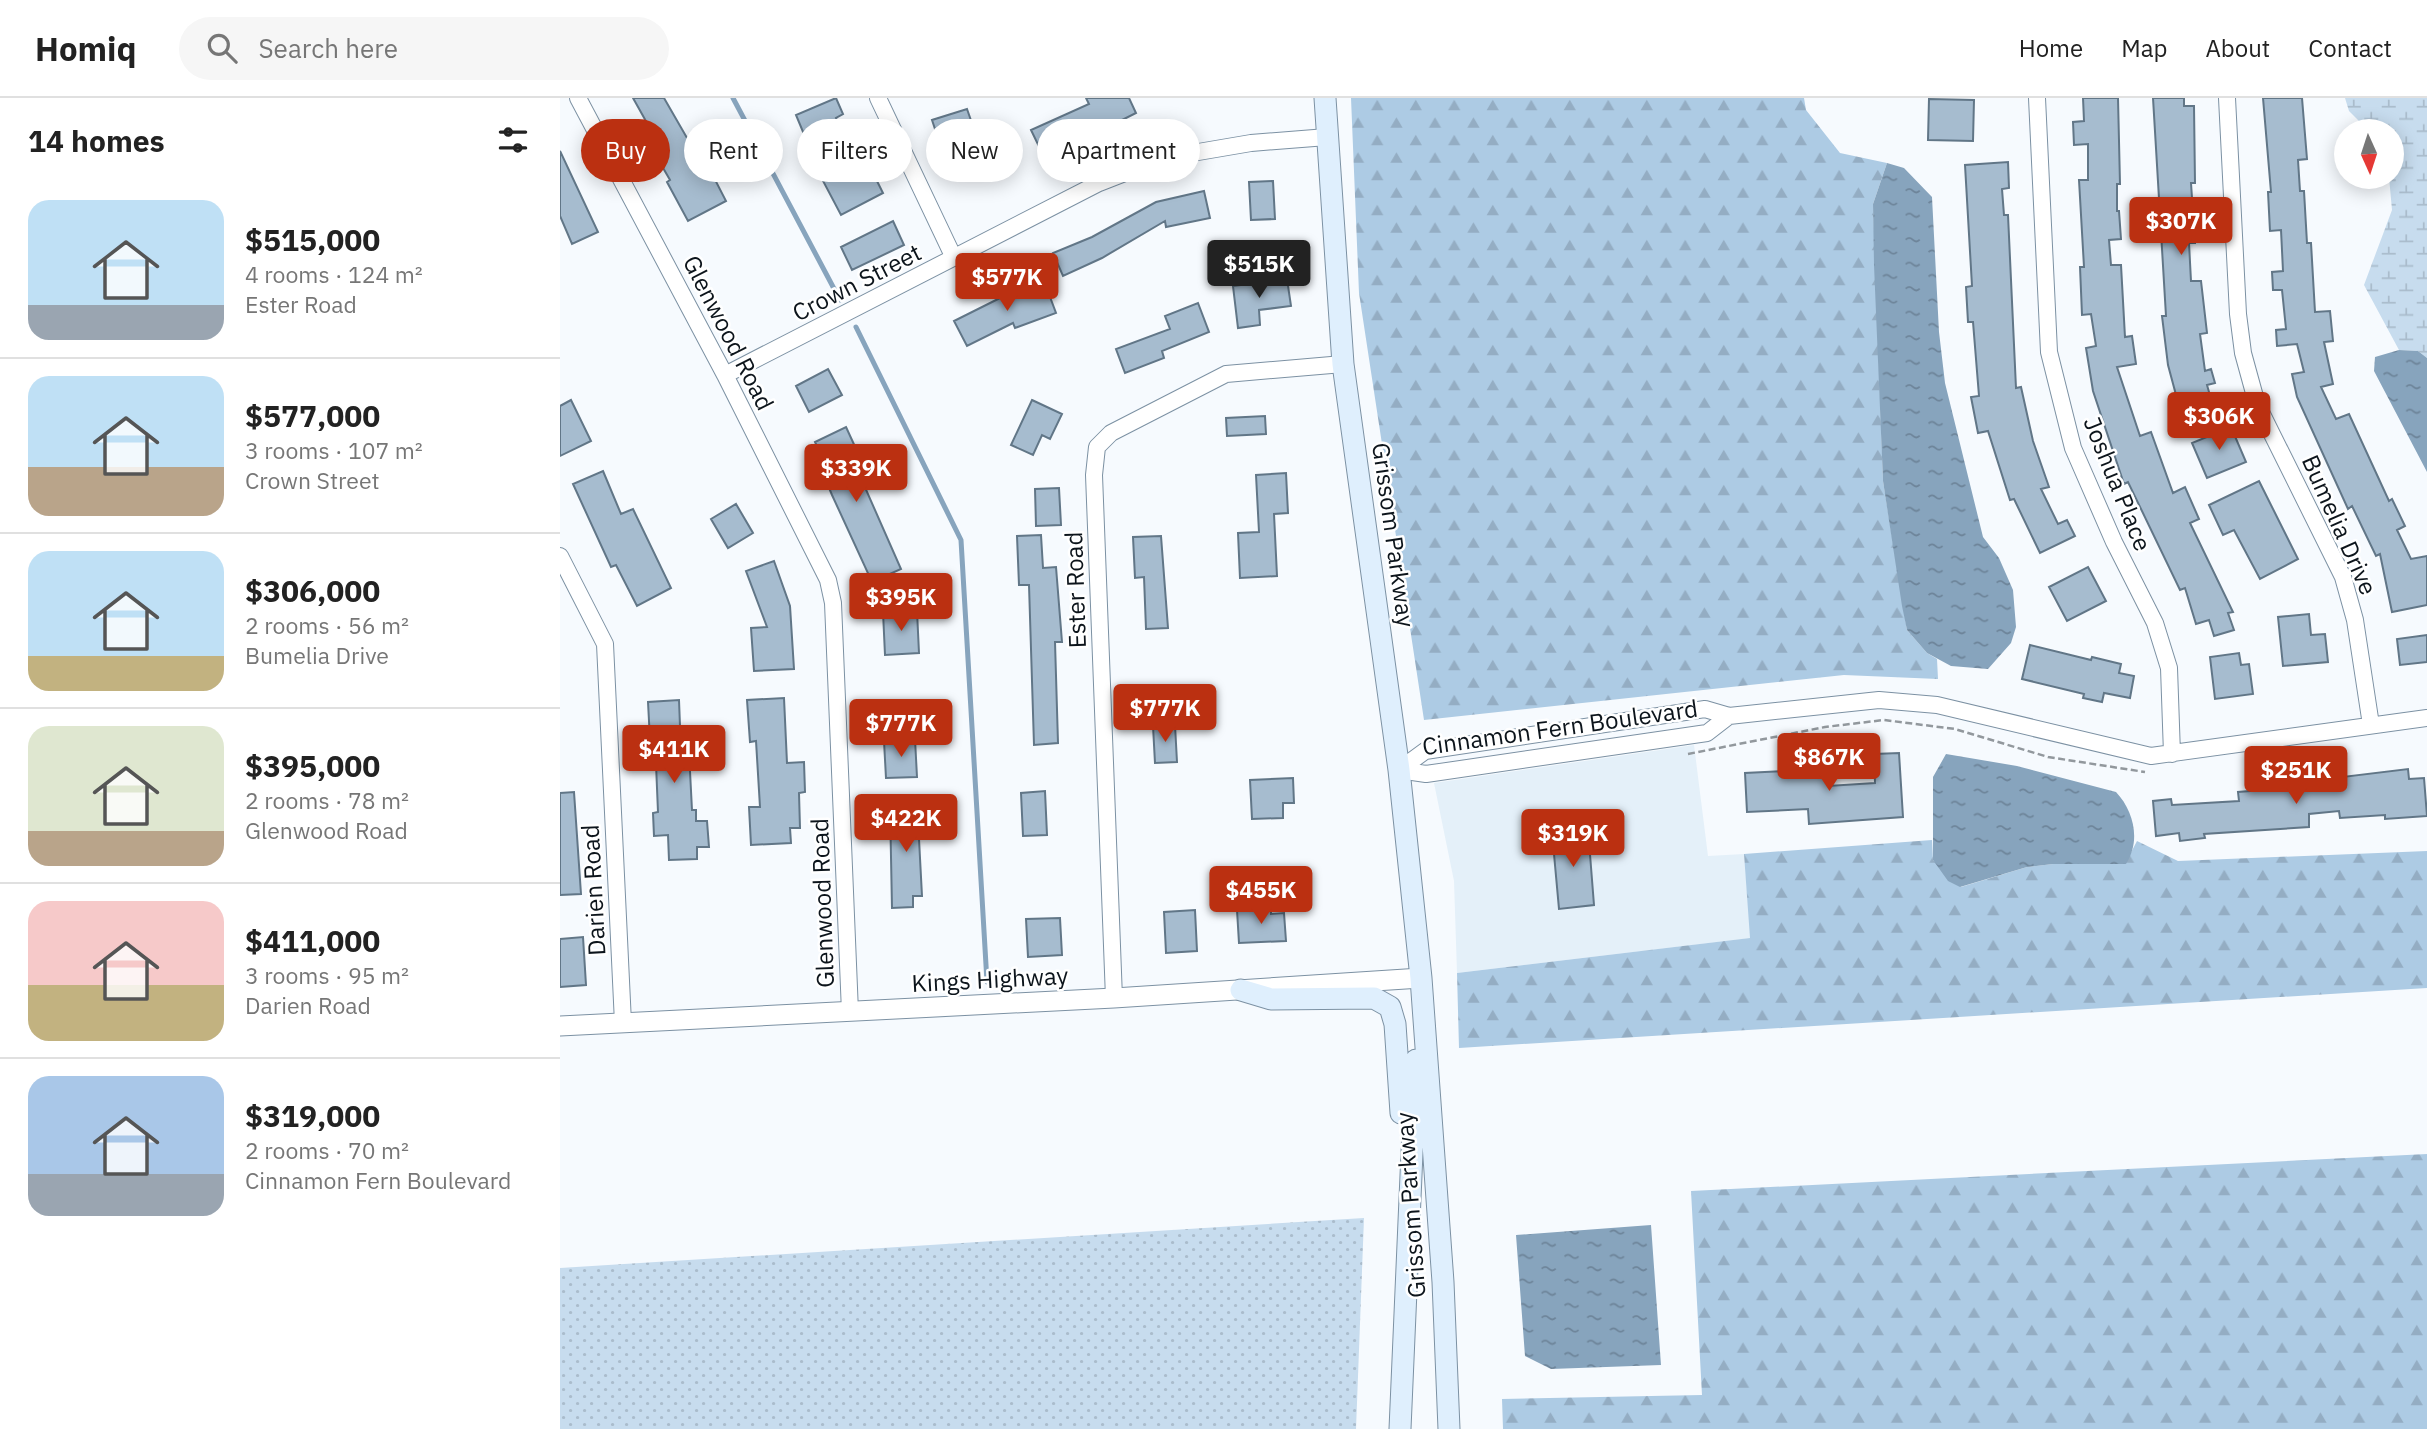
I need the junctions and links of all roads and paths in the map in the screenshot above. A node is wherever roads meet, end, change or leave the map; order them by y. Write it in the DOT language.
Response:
graph roads {
  1 [pos="578,98"];
  2 [pos="878,98"];
  3 [pos="1325,98"];
  4 [pos="2036,98"];
  5 [pos="2227,98"];
  6 [pos="1327,137"];
  7 [pos="954,258"];
  8 [pos="1343,364"];
  9 [pos="725,375"];
  10 [pos="560,556"];
  11 [pos="1729,716"];
  12 [pos="2427,718"];
  13 [pos="2371,725"];
  14 [pos="1680,754"];
  15 [pos="2172,754"];
  16 [pos="1399,770"];
  17 [pos="2151,773"];
  18 [pos="1421,978"];
  19 [pos="1241,989"];
  20 [pos="1114,998"];
  21 [pos="850,1012"];
  22 [pos="623,1023"];
  23 [pos="560,1026"];
  24 [pos="1410,1164"];
  25 [pos="1400,1429"];
  26 [pos="1449,1429"];
  1 -- 9 [label="street, Glenwood Road"];
  2 -- 7 [label="street"];
  3 -- 6 [label="main road, Grissom Parkway"];
  4 -- 15 [label="street, Joshua Place"];
  5 -- 13 [label="street, Bumelia Drive"];
  6 -- 7 [label="street, Crown Street"];
  6 -- 8 [label="main road, Grissom Parkway"];
  7 -- 9 [label="street, Crown Street"];
  8 -- 16 [label="main road, Grissom Parkway"];
  8 -- 20 [label="street, Ester Road"];
  9 -- 21 [label="street, Glenwood Road"];
  10 -- 22 [label="street, Darien Road"];
  11 -- 15 [label="street, Cinnamon Fern Boulevard"];
  11 -- 16 [label="street, Cinnamon Fern Boulevard"];
  11 -- 16 [label="street, Cinnamon Fern Boulevard"];
  12 -- 13 [label="street, Cinnamon Fern Boulevard"];
  13 -- 15 [label="street, Cinnamon Fern Boulevard"];
  14 -- 17 [label="path"];
  16 -- 18 [label="main road, Grissom Parkway"];
  18 -- 19 [label="street, Kings Highway"];
  18 -- 24 [label="main road, Grissom Parkway"];
  18 -- 26 [label="main road, Grissom Parkway"];
  19 -- 20 [label="street, Kings Highway"];
  19 -- 24 [label="main road"];
  20 -- 21 [label="street, Kings Highway"];
  21 -- 22 [label="street, Kings Highway"];
  22 -- 23 [label="street, Kings Highway"];
  24 -- 25 [label="main road, Grissom Parkway"];
}
